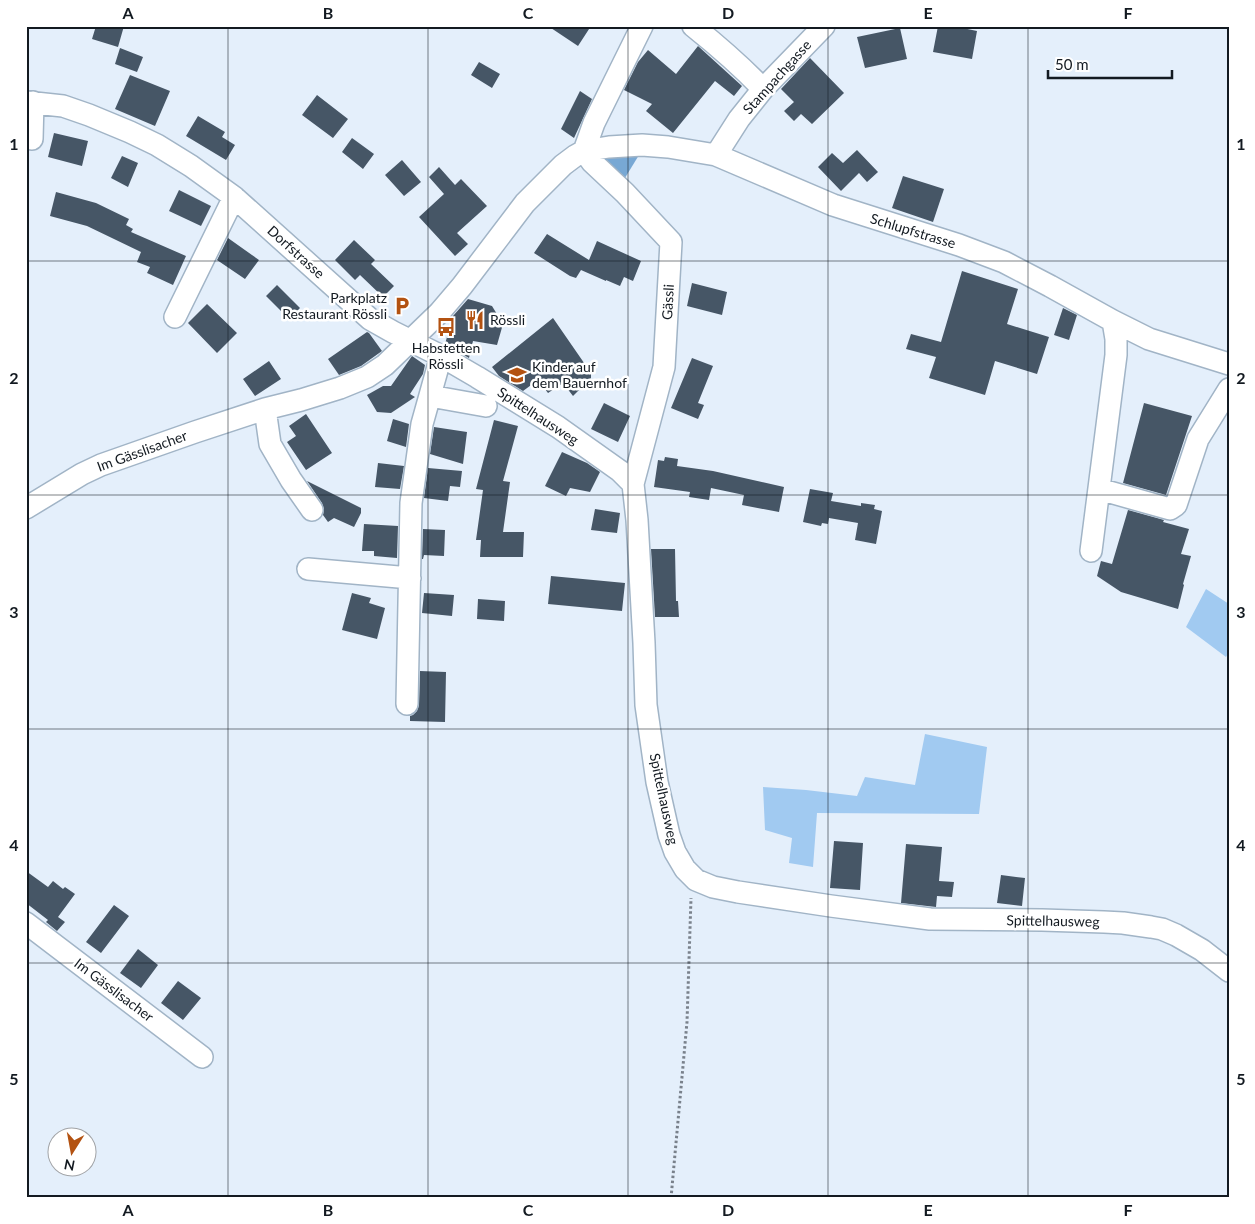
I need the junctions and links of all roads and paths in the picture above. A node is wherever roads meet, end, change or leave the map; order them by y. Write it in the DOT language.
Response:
graph roads {
  1 [pos="642,26"];
  2 [pos="693,26"];
  3 [pos="824,26"];
  4 [pos="762,89"];
  5 [pos="30,102"];
  6 [pos="32,139"];
  7 [pos="584,151"];
  8 [pos="716,156"];
  9 [pos="234,197"];
  10 [pos="176,317"];
  11 [pos="1113,321"];
  12 [pos="410,340"];
  13 [pos="441,356"];
  14 [pos="1229,364"];
  15 [pos="1229,389"];
  16 [pos="430,396"];
  17 [pos="486,406"];
  18 [pos="265,409"];
  19 [pos="633,484"];
  20 [pos="1099,489"];
  21 [pos="26,508"];
  22 [pos="312,510"];
  23 [pos="1091,551"];
  24 [pos="308,569"];
  25 [pos="410,578"];
  26 [pos="407,704"];
  27 [pos="696,880"];
  28 [pos="26,923"];
  29 [pos="1229,971"];
  30 [pos="202,1057"];
  31 [pos="671,1198"];
  1 -- 7 [label="street"];
  2 -- 4 [label="street"];
  3 -- 4 [label="street, Stampachgasse"];
  4 -- 8 [label="street, Stampachgasse"];
  5 -- 6 [label="street"];
  5 -- 9 [label="street, Dorfstrasse"];
  7 -- 8 [label="street, Schlupfstrasse"];
  7 -- 12 [label="street"];
  7 -- 19 [label="street, Gässli"];
  8 -- 11 [label="street, Schlupfstrasse"];
  9 -- 10 [label="street"];
  9 -- 12 [label="street, Dorfstrasse"];
  11 -- 14 [label="street, Schlupfstrasse"];
  11 -- 20 [label="street"];
  12 -- 13 [label="street, Spittelhausweg"];
  12 -- 18 [label="street, Im Gässlisacher"];
  13 -- 16 [label="street"];
  13 -- 19 [label="street, Spittelhausweg"];
  15 -- 20 [label="street"];
  16 -- 17 [label="street"];
  16 -- 25 [label="street"];
  18 -- 21 [label="street, Im Gässlisacher"];
  18 -- 22 [label="street"];
  19 -- 27 [label="street, Spittelhausweg"];
  20 -- 23 [label="street"];
  24 -- 25 [label="street"];
  25 -- 26 [label="street"];
  27 -- 29 [label="street, Spittelhausweg"];
  27 -- 31 [label="path"];
  28 -- 30 [label="street, Im Gässlisacher"];
}
